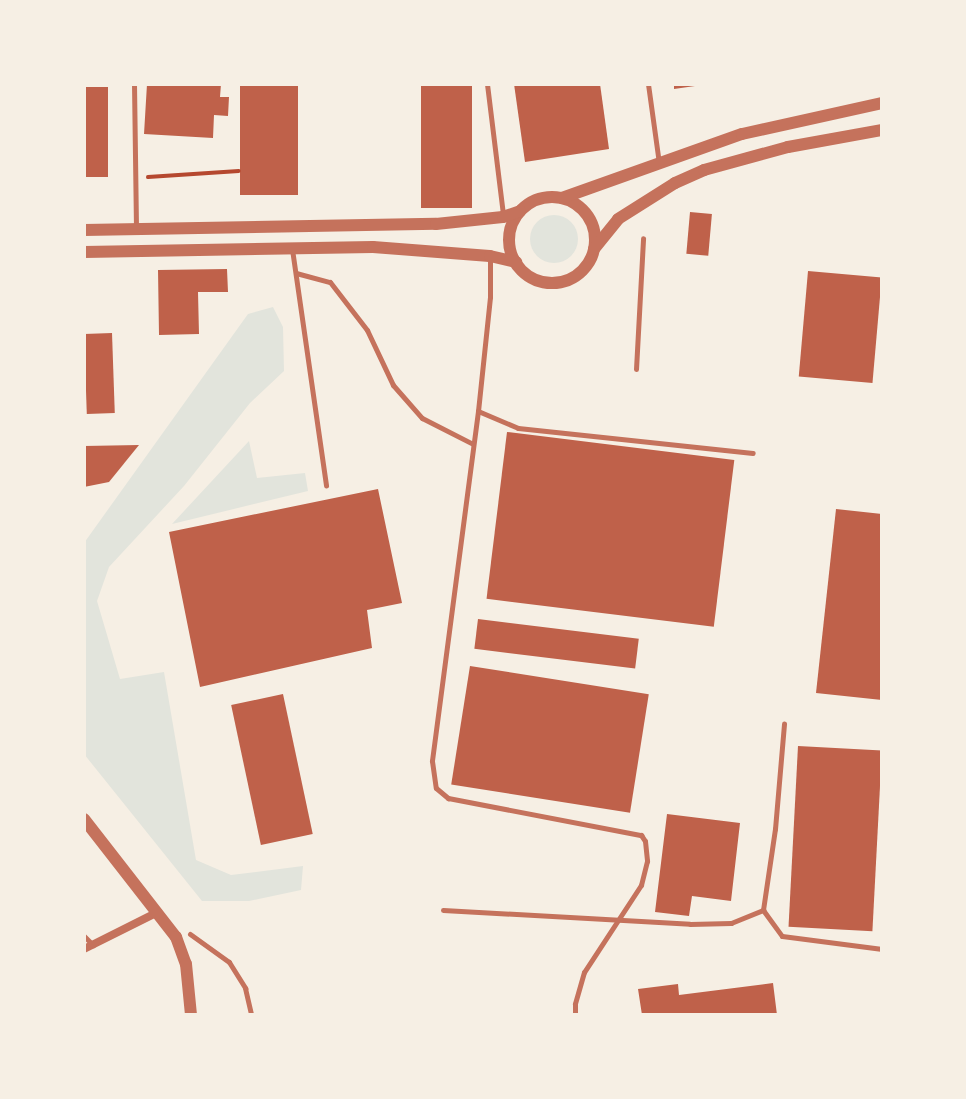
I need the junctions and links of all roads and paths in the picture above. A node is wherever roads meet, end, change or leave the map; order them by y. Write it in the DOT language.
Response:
graph roads {
  1 [pos="134,84"];
  2 [pos="487,84"];
  3 [pos="648,84"];
  4 [pos="882,103"];
  5 [pos="882,130"];
  6 [pos="659,164"];
  7 [pos="239,171"];
  8 [pos="137,179"];
  9 [pos="562,198"];
  10 [pos="520,211"];
  11 [pos="503,217"];
  12 [pos="136,228"];
  13 [pos="84,230"];
  14 [pos="643,238"];
  15 [pos="292,248"];
  16 [pos="594,249"];
  17 [pos="84,252"];
  18 [pos="490,256"];
  19 [pos="516,262"];
  20 [pos="296,273"];
  21 [pos="636,369"];
  22 [pos="478,411"];
  23 [pos="473,444"];
  24 [pos="753,453"];
  25 [pos="326,486"];
  26 [pos="784,723"];
  27 [pos="84,819"];
  28 [pos="443,910"];
  29 [pos="763,910"];
  30 [pos="159,911"];
  31 [pos="617,920"];
  32 [pos="190,934"];
  33 [pos="84,936"];
  34 [pos="88,947"];
  35 [pos="882,949"];
  36 [pos="191,1015"];
  37 [pos="251,1015"];
  38 [pos="575,1015"];
  1 -- 8 [label="lane"];
  2 -- 11 [label="lane"];
  3 -- 6 [label="lane"];
  4 -- 6 [label="street"];
  5 -- 16 [label="street"];
  6 -- 9 [label="street"];
  7 -- 8 [label="path"];
  8 -- 12 [label="lane"];
  9 -- 10 [label="street"];
  9 -- 16 [label="street"];
  10 -- 11 [label="street"];
  10 -- 19 [label="street"];
  11 -- 12 [label="street"];
  12 -- 13 [label="street"];
  14 -- 21 [label="lane"];
  15 -- 17 [label="street"];
  15 -- 18 [label="street"];
  15 -- 20 [label="lane"];
  16 -- 19 [label="street"];
  18 -- 19 [label="street"];
  18 -- 22 [label="lane"];
  20 -- 23 [label="lane"];
  20 -- 25 [label="lane"];
  22 -- 23 [label="lane"];
  22 -- 24 [label="lane"];
  23 -- 31 [label="lane"];
  26 -- 29 [label="lane"];
  27 -- 30 [label="street"];
  28 -- 31 [label="lane"];
  29 -- 31 [label="lane"];
  29 -- 35 [label="lane"];
  30 -- 34 [label="street"];
  30 -- 36 [label="street"];
  31 -- 38 [label="lane"];
  32 -- 37 [label="lane"];
  33 -- 34 [label="lane"];
}
